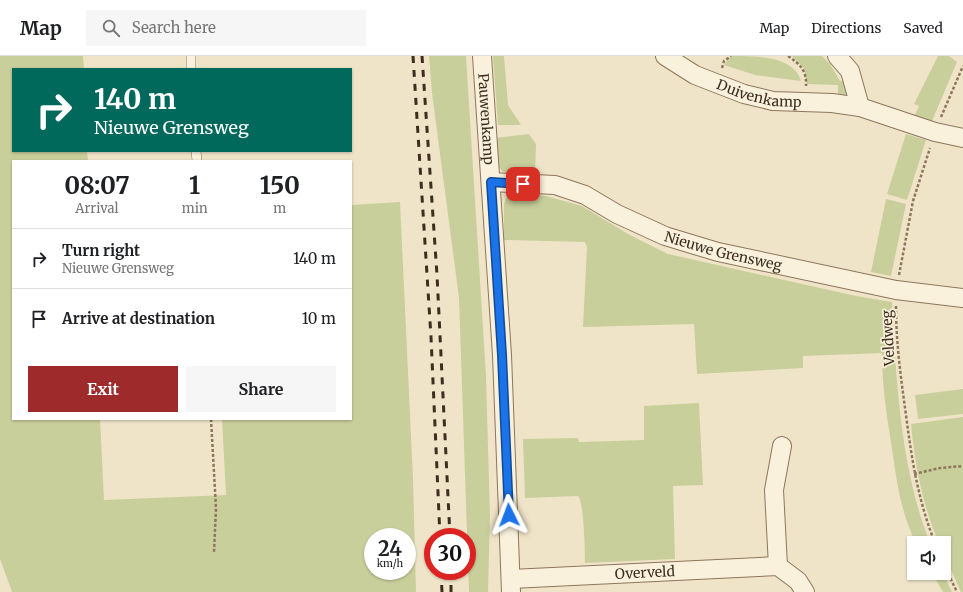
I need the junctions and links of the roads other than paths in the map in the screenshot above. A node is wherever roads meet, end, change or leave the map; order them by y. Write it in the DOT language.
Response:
graph roads {
  1 [pos="191,56"];
  2 [pos="482,56"];
  3 [pos="665,56"];
  4 [pos="837,56"];
  5 [pos="192,68"];
  6 [pos="860,107"];
  7 [pos="963,138"];
  8 [pos="491,182"];
  9 [pos="963,298"];
  10 [pos="782,446"];
  11 [pos="778,566"];
  12 [pos="511,585"];
  13 [pos="805,592"];
  1 -- 5 [label="lane"];
  2 -- 8 [label="street, Pauwenkamp"];
  3 -- 6 [label="street, Duivenkamp"];
  4 -- 6 [label="street"];
  6 -- 7 [label="street, Duivenkamp"];
  8 -- 9 [label="street, Nieuwe Grensweg"];
  8 -- 12 [label="street, Pauwenkamp"];
  10 -- 11 [label="street"];
  11 -- 12 [label="street, Overveld"];
  11 -- 13 [label="street"];
}
